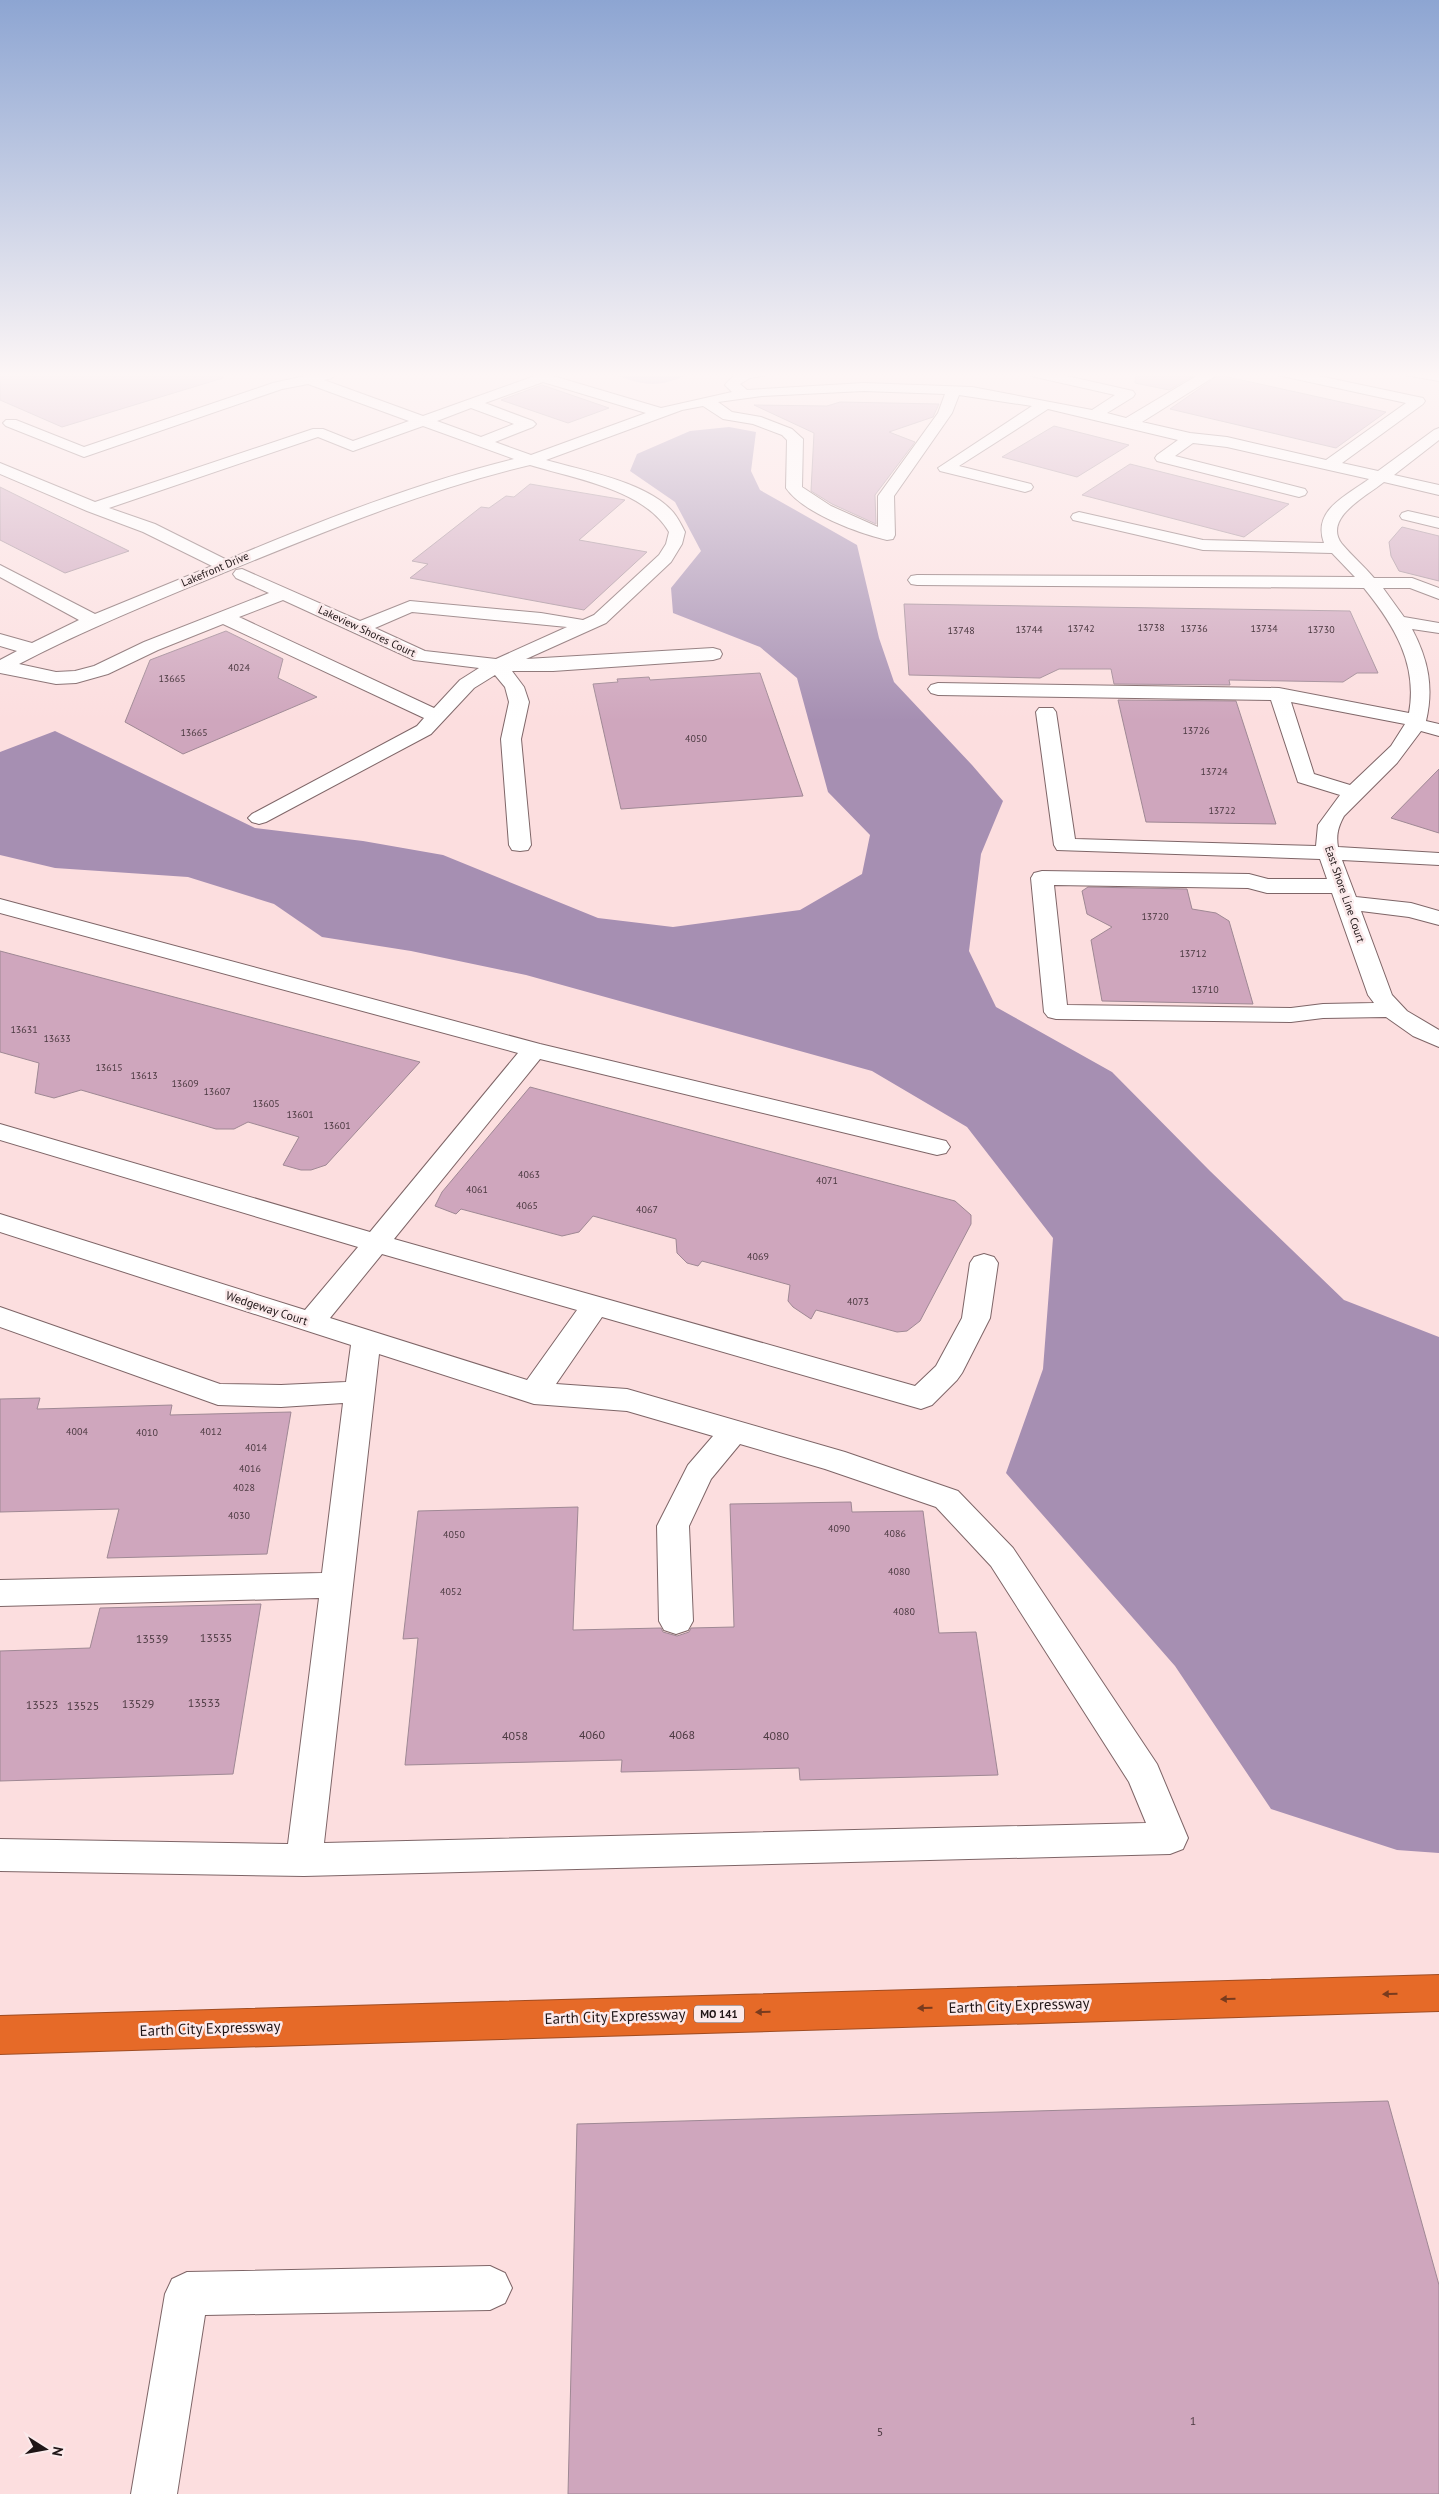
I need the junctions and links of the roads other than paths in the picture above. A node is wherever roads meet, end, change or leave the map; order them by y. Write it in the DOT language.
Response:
graph roads {
  1 [pos="47,488"];
  2 [pos="151,488"];
  3 [pos="430,488"];
  4 [pos="474,488"];
  5 [pos="620,488"];
  6 [pos="794,488"];
  7 [pos="891,488"];
  8 [pos="1285,488"];
  9 [pos="1367,488"];
  10 [pos="1412,488"];
  11 [pos="1299,492"];
  12 [pos="1439,493"];
  13 [pos="93,508"];
  14 [pos="408,515"];
  15 [pos="1079,516"];
  16 [pos="1408,516"];
  17 [pos="1439,523"];
  18 [pos="1337,548"];
  19 [pos="284,559"];
  20 [pos="224,565"];
  21 [pos="0,570"];
  22 [pos="242,574"];
  23 [pos="917,580"];
  24 [pos="1369,584"];
  25 [pos="284,593"];
  26 [pos="1439,594"];
  27 [pos="129,608"];
  28 [pos="224,617"];
  29 [pos="94,621"];
  30 [pos="1401,622"];
  31 [pos="584,627"];
  32 [pos="360,628"];
  33 [pos="1439,628"];
  34 [pos="0,640"];
  35 [pos="32,649"];
  36 [pos="712,654"];
  37 [pos="498,665"];
  38 [pos="1,667"];
  39 [pos="938,688"];
  40 [pos="1279,694"];
  41 [pos="1046,712"];
  42 [pos="437,718"];
  43 [pos="1416,722"];
  44 [pos="1439,730"];
  45 [pos="1354,793"];
  46 [pos="260,818"];
  47 [pos="520,845"];
  48 [pos="1330,853"];
  49 [pos="1439,859"];
  50 [pos="1344,894"];
  51 [pos="0,906"];
  52 [pos="1439,918"];
  53 [pos="1389,1010"];
  54 [pos="1439,1040"];
  55 [pos="534,1050"];
  56 [pos="0,1132"];
  57 [pos="936,1146"];
  58 [pos="0,1223"];
  59 [pos="376,1243"];
  60 [pos="984,1264"];
  61 [pos="595,1306"];
  62 [pos="0,1317"];
  63 [pos="311,1322"];
  64 [pos="366,1339"];
  65 [pos="360,1392"];
  66 [pos="534,1393"];
  67 [pos="734,1431"];
  68 [pos="337,1585"];
  69 [pos="0,1593"];
  70 [pos="676,1621"];
  71 [pos="0,1855"];
  72 [pos="304,1860"];
  73 [pos="1439,1993"];
  74 [pos="0,2035"];
  75 [pos="490,2288"];
  76 [pos="154,2494"];
  1 -- 13 [label="street"];
  2 -- 13 [label="street"];
  3 -- 20 [label="street, Lakefront Drive"];
  4 -- 14 [label="street, Lakefront Drive"];
  5 -- 31 [label="street"];
  6 -- 7 [label="street"];
  8 -- 11 [label="street"];
  9 -- 18 [label="street, East Shore Line Court"];
  10 -- 12 [label="street"];
  13 -- 20 [label="street"];
  15 -- 18 [label="street"];
  16 -- 17 [label="street"];
  18 -- 24 [label="street, East Shore Line Court"];
  19 -- 22 [label="street, Lakefront Drive"];
  20 -- 27 [label="street, Lakefront Drive"];
  21 -- 29 [label="street"];
  22 -- 25 [label="street, Lakeview Shores Court"];
  22 -- 27 [label="street, Lakefront Drive"];
  23 -- 24 [label="street"];
  24 -- 26 [label="street"];
  24 -- 30 [label="street, East Shore Line Court"];
  25 -- 28 [label="street"];
  25 -- 32 [label="street, Lakeview Shores Court"];
  27 -- 29 [label="street, Lakefront Drive"];
  28 -- 38 [label="street"];
  28 -- 42 [label="street"];
  29 -- 35 [label="street, Lakefront Drive"];
  30 -- 33 [label="street"];
  30 -- 43 [label="street, East Shore Line Court"];
  31 -- 32 [label="street"];
  31 -- 37 [label="street"];
  32 -- 37 [label="street, Lakeview Shores Court"];
  34 -- 35 [label="street"];
  35 -- 38 [label="street, Lakefront Drive"];
  36 -- 37 [label="street, Lakeview Shores Court"];
  37 -- 42 [label="street"];
  37 -- 47 [label="street"];
  39 -- 40 [label="street"];
  40 -- 43 [label="street"];
  40 -- 45 [label="street"];
  41 -- 48 [label="street"];
  42 -- 46 [label="street"];
  43 -- 44 [label="street"];
  43 -- 45 [label="street, East Shore Line Court"];
  45 -- 48 [label="street, East Shore Line Court"];
  48 -- 49 [label="street"];
  48 -- 50 [label="street, East Shore Line Court"];
  50 -- 52 [label="street"];
  50 -- 53 [label="street, East Shore Line Court"];
  50 -- 53 [label="street"];
  51 -- 55 [label="street"];
  53 -- 54 [label="street"];
  55 -- 57 [label="street"];
  55 -- 59 [label="street"];
  56 -- 59 [label="street"];
  58 -- 63 [label="street, Wedgeway Court"];
  59 -- 61 [label="street"];
  59 -- 63 [label="street"];
  60 -- 61 [label="street"];
  61 -- 66 [label="street"];
  62 -- 65 [label="street"];
  63 -- 64 [label="street, Wedgeway Court"];
  64 -- 65 [label="street"];
  64 -- 66 [label="street, Wedgeway Court"];
  65 -- 68 [label="street"];
  66 -- 67 [label="street, Wedgeway Court"];
  67 -- 70 [label="street"];
  67 -- 72 [label="street, Wedgeway Court"];
  68 -- 69 [label="street"];
  68 -- 72 [label="street"];
  71 -- 72 [label="street"];
  73 -- 74 [label="highway, Earth City Expressway / MO 141, one-way"];
  75 -- 76 [label="street"];
}
